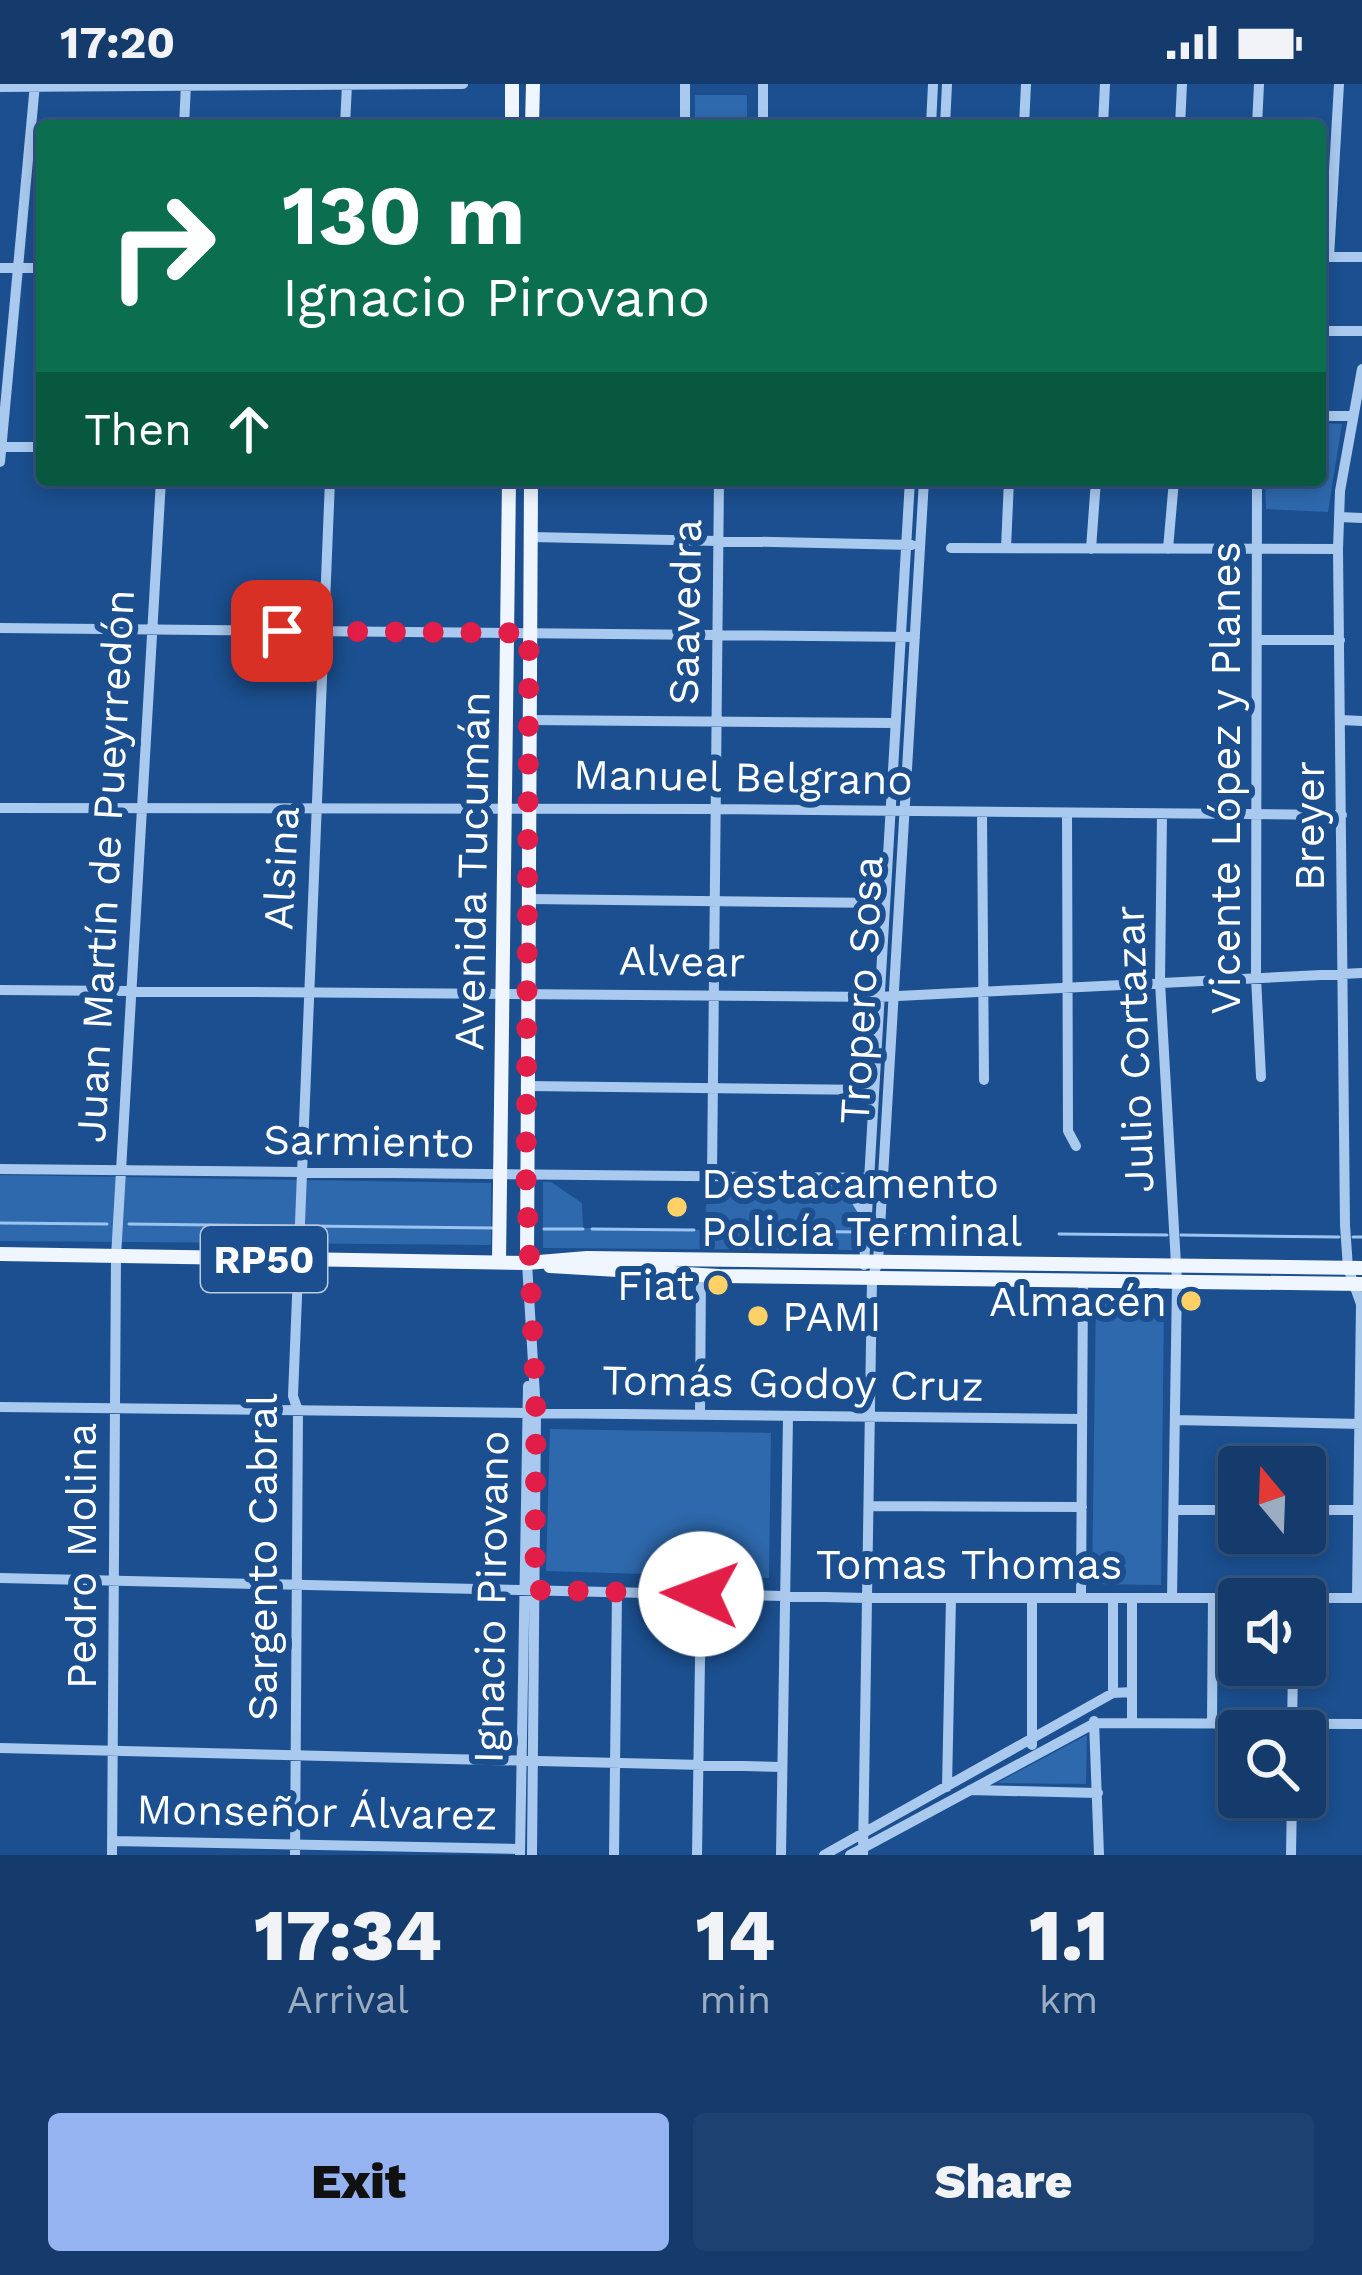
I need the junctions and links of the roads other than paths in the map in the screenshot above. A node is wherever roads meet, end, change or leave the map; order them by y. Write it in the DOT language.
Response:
graph roads {
  1 [pos="347,84"];
  2 [pos="463,84"];
  3 [pos="512,84"];
  4 [pos="533,84"];
  5 [pos="685,84"];
  6 [pos="763,84"];
  7 [pos="933,84"];
  8 [pos="947,84"];
  9 [pos="1026,84"];
  10 [pos="1105,84"];
  11 [pos="1182,84"];
  12 [pos="1259,84"];
  13 [pos="1340,84"];
  14 [pos="35,85"];
  15 [pos="186,85"];
  16 [pos="0,86"];
  17 [pos="184,120"];
  18 [pos="345,120"];
  19 [pos="512,120"];
  20 [pos="532,120"];
  21 [pos="685,120"];
  22 [pos="763,120"];
  23 [pos="931,120"];
  24 [pos="946,120"];
  25 [pos="1024,120"];
  26 [pos="1103,120"];
  27 [pos="1180,120"];
  28 [pos="1257,120"];
  29 [pos="27,175"];
  30 [pos="36,175"];
  31 [pos="1326,235"];
  32 [pos="1326,257"];
  33 [pos="1362,257"];
  34 [pos="0,268"];
  35 [pos="19,268"];
  36 [pos="36,268"];
  37 [pos="1326,331"];
  38 [pos="1362,331"];
  39 [pos="1362,369"];
  40 [pos="1326,416"];
  41 [pos="1353,416"];
  42 [pos="1356,433"];
  43 [pos="1,447"];
  44 [pos="36,448"];
  45 [pos="0,463"];
  46 [pos="161,486"];
  47 [pos="330,486"];
  48 [pos="509,486"];
  49 [pos="531,486"];
  50 [pos="719,486"];
  51 [pos="910,486"];
  52 [pos="924,486"];
  53 [pos="1009,486"];
  54 [pos="1096,486"];
  55 [pos="1173,486"];
  56 [pos="1257,486"];
  57 [pos="1339,517"];
  58 [pos="1362,518"];
  59 [pos="531,537"];
  60 [pos="719,541"];
  61 [pos="906,544"];
  62 [pos="921,545"];
  63 [pos="951,548"];
  64 [pos="1006,548"];
  65 [pos="1091,549"];
  66 [pos="1168,549"];
  67 [pos="1258,549"];
  68 [pos="1338,549"];
  69 [pos="0,628"];
  70 [pos="152,629"];
  71 [pos="325,632"];
  72 [pos="508,633"];
  73 [pos="529,633"];
  74 [pos="717,635"];
  75 [pos="901,637"];
  76 [pos="915,637"];
  77 [pos="1258,640"];
  78 [pos="1340,640"];
  79 [pos="529,720"];
  80 [pos="1341,720"];
  81 [pos="1362,721"];
  82 [pos="716,722"];
  83 [pos="896,723"];
  84 [pos="0,808"];
  85 [pos="140,808"];
  86 [pos="317,808"];
  87 [pos="506,808"];
  88 [pos="528,808"];
  89 [pos="716,809"];
  90 [pos="890,812"];
  91 [pos="904,812"];
  92 [pos="982,812"];
  93 [pos="1066,813"];
  94 [pos="1162,814"];
  95 [pos="1258,815"];
  96 [pos="1342,815"];
  97 [pos="528,899"];
  98 [pos="715,902"];
  99 [pos="884,904"];
  100 [pos="1343,972"];
  101 [pos="1362,973"];
  102 [pos="1256,977"];
  103 [pos="1160,982"];
  104 [pos="1066,987"];
  105 [pos="0,990"];
  106 [pos="132,990"];
  107 [pos="308,991"];
  108 [pos="526,992"];
  109 [pos="984,992"];
  110 [pos="502,993"];
  111 [pos="714,994"];
  112 [pos="895,996"];
  113 [pos="878,997"];
  114 [pos="1261,1077"];
  115 [pos="985,1080"];
  116 [pos="526,1086"];
  117 [pos="712,1088"];
  118 [pos="873,1090"];
  119 [pos="1076,1146"];
  120 [pos="0,1169"];
  121 [pos="121,1171"];
  122 [pos="301,1174"];
  123 [pos="501,1175"];
  124 [pos="526,1176"];
  125 [pos="712,1176"];
  126 [pos="829,1177"];
  127 [pos="867,1178"];
  128 [pos="882,1178"];
  129 [pos="866,1216"];
  130 [pos="1345,1225"];
  131 [pos="1362,1225"];
  132 [pos="0,1254"];
  133 [pos="116,1257"];
  134 [pos="297,1259"];
  135 [pos="499,1262"];
  136 [pos="870,1262"];
  137 [pos="527,1263"];
  138 [pos="1355,1268"];
  139 [pos="700,1273"];
  140 [pos="1177,1274"];
  141 [pos="872,1278"];
  142 [pos="1083,1281"];
  143 [pos="1358,1284"];
  144 [pos="0,1407"];
  145 [pos="115,1409"];
  146 [pos="298,1411"];
  147 [pos="532,1412"];
  148 [pos="700,1415"];
  149 [pos="788,1417"];
  150 [pos="870,1418"];
  151 [pos="1082,1419"];
  152 [pos="1175,1420"];
  153 [pos="1360,1424"];
  154 [pos="868,1506"];
  155 [pos="1082,1507"];
  156 [pos="1174,1510"];
  157 [pos="1218,1510"];
  158 [pos="1326,1510"];
  159 [pos="1359,1510"];
  160 [pos="0,1578"];
  161 [pos="115,1581"];
  162 [pos="296,1585"];
  163 [pos="529,1590"];
  164 [pos="617,1592"];
  165 [pos="701,1594"];
  166 [pos="785,1597"];
  167 [pos="867,1598"];
  168 [pos="951,1598"];
  169 [pos="1032,1598"];
  170 [pos="1081,1598"];
  171 [pos="1113,1598"];
  172 [pos="1132,1598"];
  173 [pos="1172,1598"];
  174 [pos="1213,1598"];
  175 [pos="1218,1598"];
  176 [pos="1326,1598"];
  177 [pos="1360,1598"];
  178 [pos="1132,1692"];
  179 [pos="1114,1693"];
  180 [pos="1087,1708"];
  181 [pos="1132,1722"];
  182 [pos="1212,1722"];
  183 [pos="1218,1722"];
  184 [pos="1095,1723"];
  185 [pos="1362,1724"];
  186 [pos="1326,1726"];
  187 [pos="1033,1746"];
  188 [pos="0,1748"];
  189 [pos="113,1751"];
  190 [pos="296,1755"];
  191 [pos="527,1760"];
  192 [pos="615,1762"];
  193 [pos="699,1764"];
  194 [pos="782,1767"];
  195 [pos="967,1790"];
  196 [pos="950,1792"];
  197 [pos="1098,1793"];
  198 [pos="1292,1818"];
  199 [pos="864,1833"];
  200 [pos="112,1848"];
  201 [pos="295,1850"];
  202 [pos="864,1851"];
  203 [pos="524,1853"];
  204 [pos="614,1855"];
  205 [pos="698,1855"];
  206 [pos="781,1855"];
  207 [pos="824,1855"];
  208 [pos="850,1855"];
  209 [pos="1099,1855"];
  210 [pos="1291,1855"];
  1 -- 2 [label="street"];
  1 -- 15 [label="street"];
  1 -- 18 [label="street"];
  3 -- 19 [label="main road"];
  4 -- 20 [label="main road"];
  5 -- 21 [label="street"];
  6 -- 22 [label="street"];
  7 -- 23 [label="street"];
  8 -- 24 [label="street"];
  9 -- 25 [label="street"];
  10 -- 26 [label="street"];
  11 -- 27 [label="street"];
  12 -- 28 [label="street"];
  13 -- 31 [label="street"];
  14 -- 15 [label="street"];
  14 -- 16 [label="street"];
  14 -- 29 [label="street"];
  15 -- 17 [label="street"];
  29 -- 30 [label="street"];
  29 -- 35 [label="street"];
  32 -- 33 [label="street"];
  34 -- 35 [label="street"];
  35 -- 36 [label="street"];
  35 -- 43 [label="street"];
  37 -- 38 [label="street"];
  39 -- 41 [label="street, Breyer"];
  40 -- 41 [label="street"];
  41 -- 42 [label="street, Breyer"];
  42 -- 57 [label="street, Breyer"];
  43 -- 44 [label="street"];
  43 -- 45 [label="street"];
  46 -- 70 [label="street, Juan Martín de Pueyrredón"];
  47 -- 71 [label="street, Alsina"];
  48 -- 72 [label="main road, Avenida Tucumán"];
  49 -- 59 [label="main road, Avenida Tucumán"];
  50 -- 60 [label="street, Saavedra"];
  51 -- 61 [label="street, Tropero Sosa"];
  52 -- 62 [label="street, Tropero Sosa"];
  53 -- 64 [label="street"];
  54 -- 65 [label="street"];
  55 -- 66 [label="street"];
  56 -- 67 [label="street, Vicente López y Planes"];
  57 -- 58 [label="street"];
  57 -- 68 [label="street, Breyer"];
  59 -- 60 [label="street"];
  59 -- 73 [label="main road, Avenida Tucumán"];
  60 -- 61 [label="street"];
  60 -- 74 [label="street, Saavedra"];
  61 -- 62 [label="street"];
  61 -- 75 [label="street, Tropero Sosa"];
  62 -- 76 [label="street, Tropero Sosa"];
  63 -- 64 [label="street"];
  64 -- 65 [label="street"];
  65 -- 66 [label="street"];
  66 -- 67 [label="street"];
  67 -- 68 [label="street"];
  67 -- 77 [label="street, Vicente López y Planes"];
  68 -- 78 [label="street, Breyer"];
  69 -- 70 [label="street"];
  70 -- 71 [label="street"];
  70 -- 85 [label="street, Juan Martín de Pueyrredón"];
  71 -- 72 [label="street"];
  71 -- 86 [label="street, Alsina"];
  72 -- 73 [label="street"];
  72 -- 87 [label="main road, Avenida Tucumán"];
  73 -- 74 [label="street"];
  73 -- 79 [label="main road, Avenida Tucumán"];
  74 -- 75 [label="street"];
  74 -- 82 [label="street, Saavedra"];
  75 -- 76 [label="street"];
  75 -- 83 [label="street, Tropero Sosa"];
  76 -- 91 [label="street, Tropero Sosa"];
  77 -- 78 [label="street"];
  77 -- 95 [label="street, Vicente López y Planes"];
  78 -- 80 [label="street, Breyer"];
  79 -- 82 [label="street"];
  79 -- 88 [label="main road, Avenida Tucumán"];
  80 -- 81 [label="street"];
  80 -- 96 [label="street, Breyer"];
  82 -- 83 [label="street"];
  82 -- 89 [label="street, Saavedra"];
  83 -- 90 [label="street, Tropero Sosa"];
  84 -- 85 [label="street, Manuel Belgrano"];
  85 -- 86 [label="street, Manuel Belgrano"];
  85 -- 106 [label="street, Juan Martín de Pueyrredón"];
  86 -- 87 [label="street, Manuel Belgrano"];
  86 -- 107 [label="street, Alsina"];
  87 -- 88 [label="street, Manuel Belgrano"];
  87 -- 110 [label="main road, Avenida Tucumán"];
  88 -- 89 [label="street, Manuel Belgrano"];
  88 -- 97 [label="main road, Avenida Tucumán"];
  89 -- 90 [label="street, Manuel Belgrano"];
  89 -- 98 [label="street, Saavedra"];
  90 -- 91 [label="street, Manuel Belgrano"];
  90 -- 99 [label="street, Tropero Sosa"];
  91 -- 92 [label="street, Manuel Belgrano"];
  91 -- 112 [label="street, Tropero Sosa"];
  92 -- 93 [label="street, Manuel Belgrano"];
  92 -- 109 [label="street"];
  93 -- 94 [label="street, Manuel Belgrano"];
  93 -- 104 [label="street"];
  94 -- 95 [label="street, Manuel Belgrano"];
  94 -- 103 [label="street, Julio Cortazar"];
  95 -- 96 [label="street, Manuel Belgrano"];
  95 -- 102 [label="street, Vicente López y Planes"];
  96 -- 100 [label="street, Breyer"];
  97 -- 98 [label="street"];
  97 -- 108 [label="main road, Avenida Tucumán"];
  98 -- 99 [label="street"];
  98 -- 111 [label="street, Saavedra"];
  99 -- 113 [label="street, Tropero Sosa"];
  100 -- 101 [label="street, Alvear"];
  100 -- 102 [label="street, Alvear"];
  100 -- 130 [label="street, Breyer"];
  102 -- 103 [label="street, Alvear"];
  102 -- 114 [label="street, Vicente López y Planes"];
  103 -- 104 [label="street, Alvear"];
  103 -- 140 [label="street, Julio Cortazar"];
  104 -- 109 [label="street, Alvear"];
  104 -- 119 [label="street"];
  105 -- 106 [label="street, Alvear"];
  106 -- 107 [label="street, Alvear"];
  106 -- 121 [label="street, Juan Martín de Pueyrredón"];
  107 -- 110 [label="street, Alvear"];
  107 -- 122 [label="street, Alsina"];
  108 -- 110 [label="street, Alvear"];
  108 -- 111 [label="street, Alvear"];
  108 -- 116 [label="main road, Avenida Tucumán"];
  109 -- 112 [label="street, Alvear"];
  109 -- 115 [label="street"];
  110 -- 123 [label="main road, Avenida Tucumán"];
  111 -- 113 [label="street, Alvear"];
  111 -- 117 [label="street, Saavedra"];
  112 -- 113 [label="street, Alvear"];
  112 -- 128 [label="street, Tropero Sosa"];
  113 -- 118 [label="street, Tropero Sosa"];
  116 -- 117 [label="street"];
  116 -- 124 [label="main road, Avenida Tucumán"];
  117 -- 118 [label="street"];
  117 -- 125 [label="street, Saavedra"];
  118 -- 127 [label="street, Tropero Sosa"];
  120 -- 121 [label="street, Sarmiento"];
  121 -- 122 [label="street, Sarmiento"];
  121 -- 133 [label="street, Juan Martín de Pueyrredón"];
  122 -- 123 [label="street, Sarmiento"];
  122 -- 134 [label="street, Alsina"];
  123 -- 124 [label="street, Sarmiento"];
  123 -- 135 [label="main road, Avenida Tucumán"];
  124 -- 125 [label="street, Sarmiento"];
  124 -- 137 [label="main road, Avenida Tucumán"];
  125 -- 126 [label="street, Sarmiento"];
  126 -- 127 [label="street, Sarmiento"];
  126 -- 129 [label="street"];
  127 -- 128 [label="street, Sarmiento"];
  127 -- 129 [label="street, Tropero Sosa"];
  128 -- 136 [label="street, Tropero Sosa"];
  129 -- 136 [label="street, Tropero Sosa"];
  130 -- 131 [label="street"];
  130 -- 138 [label="street, Breyer"];
  132 -- 133 [label="main road, RP50"];
  133 -- 134 [label="main road, RP50"];
  133 -- 145 [label="street, Pedro Molina"];
  134 -- 135 [label="main road, RP50"];
  134 -- 146 [label="street, Sargento Cabral"];
  135 -- 137 [label="main road, RP50"];
  136 -- 137 [label="main road, RP50"];
  136 -- 140 [label="main road, RP50"];
  136 -- 141 [label="street, Tropero Sosa"];
  137 -- 139 [label="main road, RP50"];
  137 -- 147 [label="street, Ignacio Pirovano"];
  138 -- 140 [label="main road, RP50"];
  138 -- 143 [label="street, Breyer"];
  139 -- 141 [label="main road, RP50"];
  139 -- 148 [label="street"];
  140 -- 142 [label="main road, RP50"];
  140 -- 143 [label="main road, RP50"];
  140 -- 152 [label="street, Julio Cortazar"];
  141 -- 142 [label="main road, RP50"];
  141 -- 150 [label="street, Tropero Sosa"];
  142 -- 151 [label="street"];
  143 -- 153 [label="street, Breyer"];
  144 -- 145 [label="street, Tomás Godoy Cruz"];
  145 -- 146 [label="street, Tomás Godoy Cruz"];
  145 -- 161 [label="street, Pedro Molina"];
  146 -- 147 [label="street, Tomás Godoy Cruz"];
  146 -- 162 [label="street, Sargento Cabral"];
  147 -- 148 [label="street, Tomás Godoy Cruz"];
  147 -- 163 [label="street, Ignacio Pirovano"];
  148 -- 149 [label="street, Tomás Godoy Cruz"];
  149 -- 150 [label="street, Tomás Godoy Cruz"];
  149 -- 166 [label="street"];
  150 -- 151 [label="street, Tomás Godoy Cruz"];
  150 -- 154 [label="street, Tropero Sosa"];
  151 -- 155 [label="street"];
  152 -- 153 [label="street"];
  152 -- 156 [label="street, Julio Cortazar"];
  153 -- 159 [label="street, Breyer"];
  154 -- 155 [label="street"];
  154 -- 167 [label="street, Tropero Sosa"];
  155 -- 170 [label="street"];
  156 -- 157 [label="street"];
  156 -- 173 [label="street, Julio Cortazar"];
  158 -- 159 [label="street"];
  159 -- 177 [label="street, Breyer"];
  160 -- 161 [label="street, Tomas Thomas"];
  161 -- 162 [label="street, Tomas Thomas"];
  161 -- 189 [label="street, Pedro Molina"];
  162 -- 163 [label="street, Tomas Thomas"];
  162 -- 190 [label="street, Sargento Cabral"];
  163 -- 164 [label="street, Tomas Thomas"];
  163 -- 191 [label="street, Ignacio Pirovano"];
  164 -- 165 [label="street, Tomas Thomas"];
  164 -- 192 [label="street"];
  165 -- 166 [label="street, Tomas Thomas"];
  165 -- 193 [label="street"];
  166 -- 167 [label="street, Tomas Thomas"];
  166 -- 194 [label="street"];
  167 -- 168 [label="street, Tomas Thomas"];
  167 -- 199 [label="street, Tropero Sosa"];
  168 -- 169 [label="street, Tomas Thomas"];
  168 -- 196 [label="street"];
  169 -- 170 [label="street, Tomas Thomas"];
  169 -- 187 [label="street"];
  170 -- 171 [label="street, Tomas Thomas"];
  171 -- 172 [label="street, Tomas Thomas"];
  171 -- 179 [label="street"];
  172 -- 173 [label="street, Tomas Thomas"];
  172 -- 178 [label="street"];
  173 -- 174 [label="street, Tomas Thomas"];
  174 -- 175 [label="street, Tomas Thomas"];
  174 -- 182 [label="street"];
  176 -- 177 [label="street, Tomas Thomas"];
  178 -- 179 [label="street"];
  178 -- 181 [label="street"];
  179 -- 180 [label="street"];
  180 -- 184 [label="street"];
  180 -- 187 [label="street"];
  181 -- 182 [label="street"];
  181 -- 184 [label="street"];
  182 -- 183 [label="street"];
  184 -- 187 [label="street"];
  184 -- 197 [label="street"];
  185 -- 186 [label="street"];
  187 -- 195 [label="street"];
  187 -- 196 [label="street"];
  188 -- 189 [label="street"];
  189 -- 190 [label="street"];
  189 -- 200 [label="street, Pedro Molina"];
  190 -- 191 [label="street"];
  190 -- 201 [label="street, Sargento Cabral"];
  191 -- 192 [label="street"];
  191 -- 203 [label="street, Ignacio Pirovano"];
  192 -- 193 [label="street"];
  192 -- 204 [label="street"];
  193 -- 194 [label="street"];
  193 -- 205 [label="street"];
  194 -- 206 [label="street"];
  195 -- 196 [label="street"];
  195 -- 197 [label="street"];
  196 -- 199 [label="street"];
  196 -- 202 [label="street"];
  197 -- 209 [label="street"];
  198 -- 210 [label="street"];
  199 -- 202 [label="street, Tropero Sosa"];
  199 -- 207 [label="street"];
  200 -- 201 [label="street, Monseñor Álvarez"];
  201 -- 203 [label="street, Monseñor Álvarez"];
  202 -- 208 [label="street"];
}
